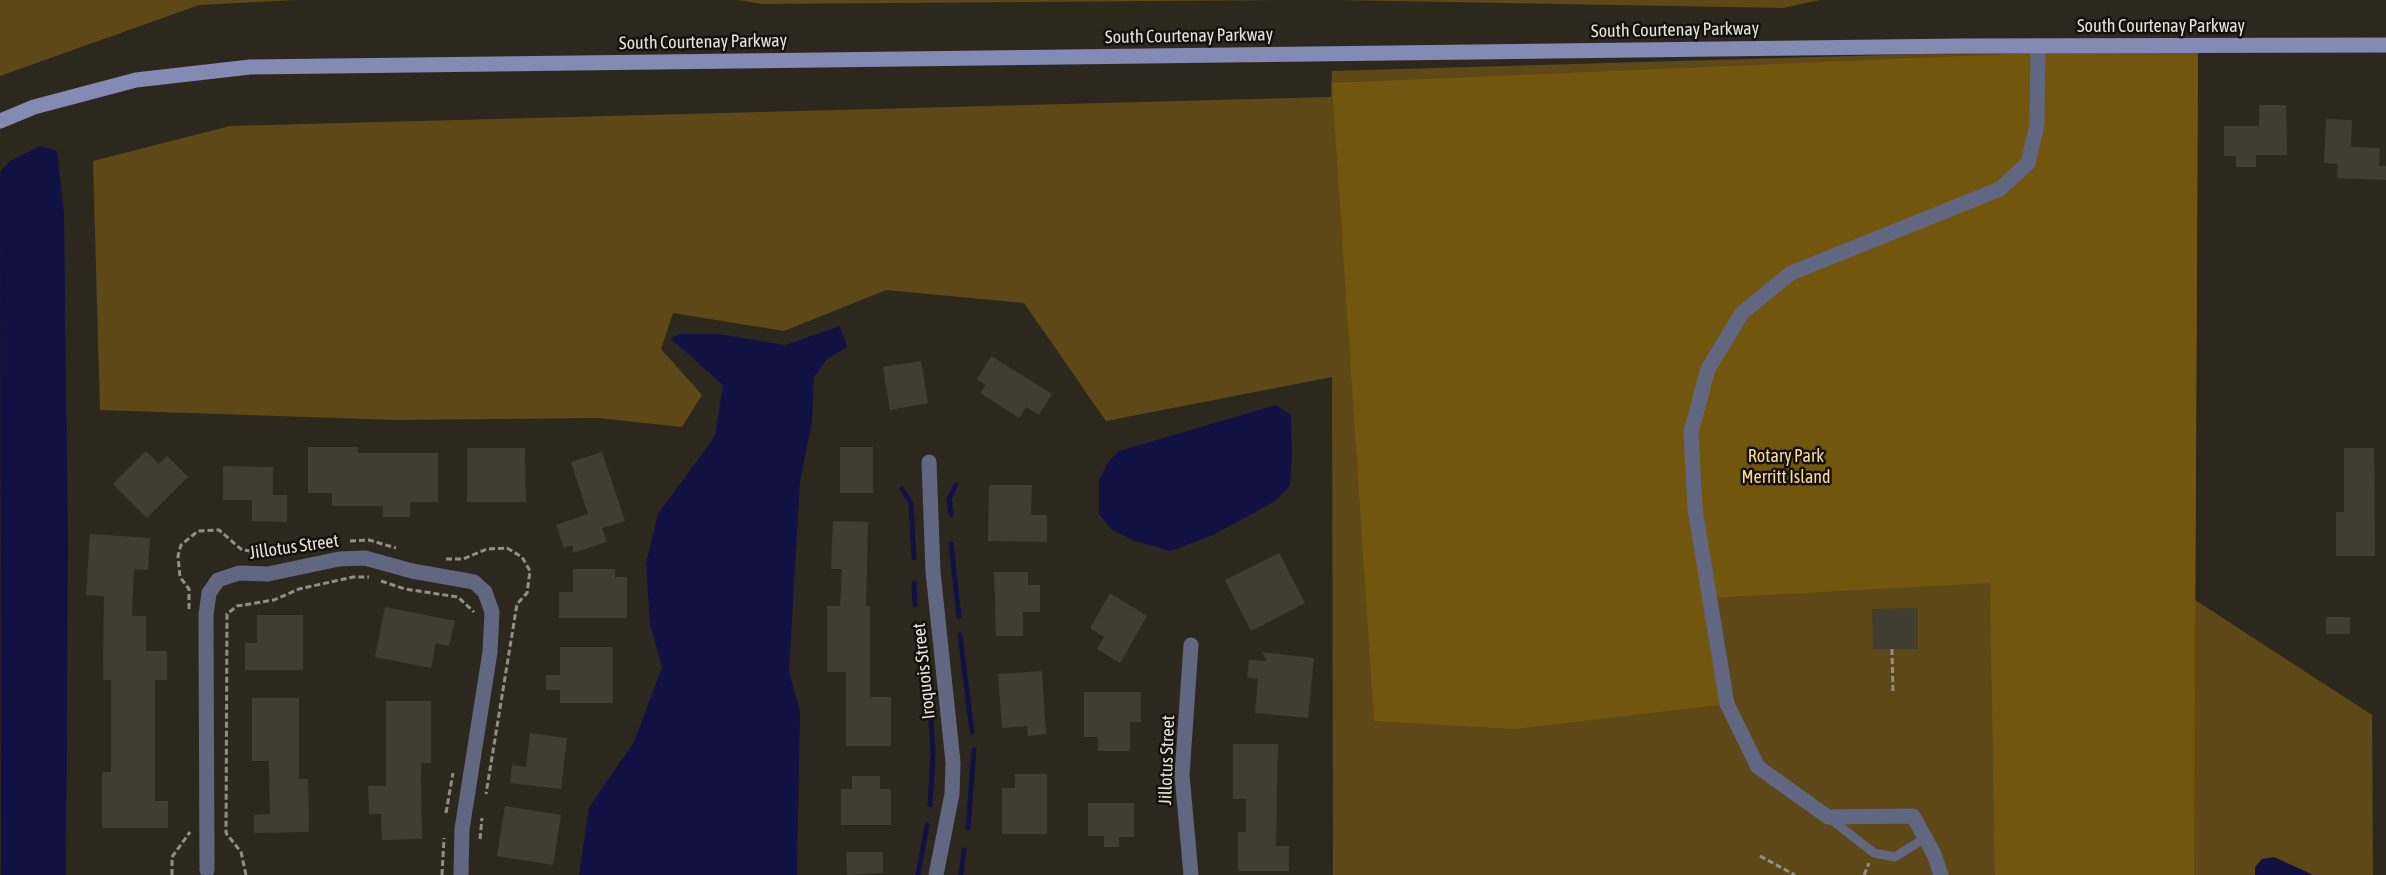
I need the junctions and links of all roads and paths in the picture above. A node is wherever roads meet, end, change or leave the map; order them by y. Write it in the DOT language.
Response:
graph roads {
  1 [pos="2386,45"];
  2 [pos="2038,46"];
  3 [pos="0,122"];
  4 [pos="929,462"];
  5 [pos="347,542"];
  6 [pos="399,550"];
  7 [pos="284,555"];
  8 [pos="443,559"];
  9 [pos="189,613"];
  10 [pos="476,621"];
  11 [pos="1191,645"];
  12 [pos="1893,649"];
  13 [pos="1893,694"];
  14 [pos="453,771"];
  15 [pos="484,801"];
  16 [pos="482,813"];
  17 [pos="1828,817"];
  18 [pos="446,821"];
  19 [pos="191,829"];
  20 [pos="445,831"];
  21 [pos="1925,838"];
  22 [pos="479,846"];
  23 [pos="1760,856"];
  24 [pos="207,870"];
  25 [pos="172,875"];
  26 [pos="246,875"];
  27 [pos="442,875"];
  28 [pos="461,875"];
  29 [pos="936,875"];
  30 [pos="1191,875"];
  31 [pos="1795,875"];
  32 [pos="1941,875"];
  1 -- 2 [label="main road, South Courtenay Parkway"];
  2 -- 3 [label="main road, South Courtenay Parkway"];
  2 -- 17 [label="street"];
  4 -- 29 [label="street, Iroquois Street"];
  5 -- 6 [label="path"];
  7 -- 9 [label="path"];
  8 -- 15 [label="path"];
  10 -- 26 [label="path"];
  11 -- 30 [label="street, Jillotus Street"];
  12 -- 13 [label="path"];
  14 -- 18 [label="path"];
  16 -- 22 [label="path"];
  17 -- 21 [label="street"];
  17 -- 21 [label="lane"];
  19 -- 25 [label="path"];
  20 -- 27 [label="path"];
  21 -- 32 [label="street"];
  23 -- 31 [label="path"];
  24 -- 28 [label="street, Jillotus Street"];
}
